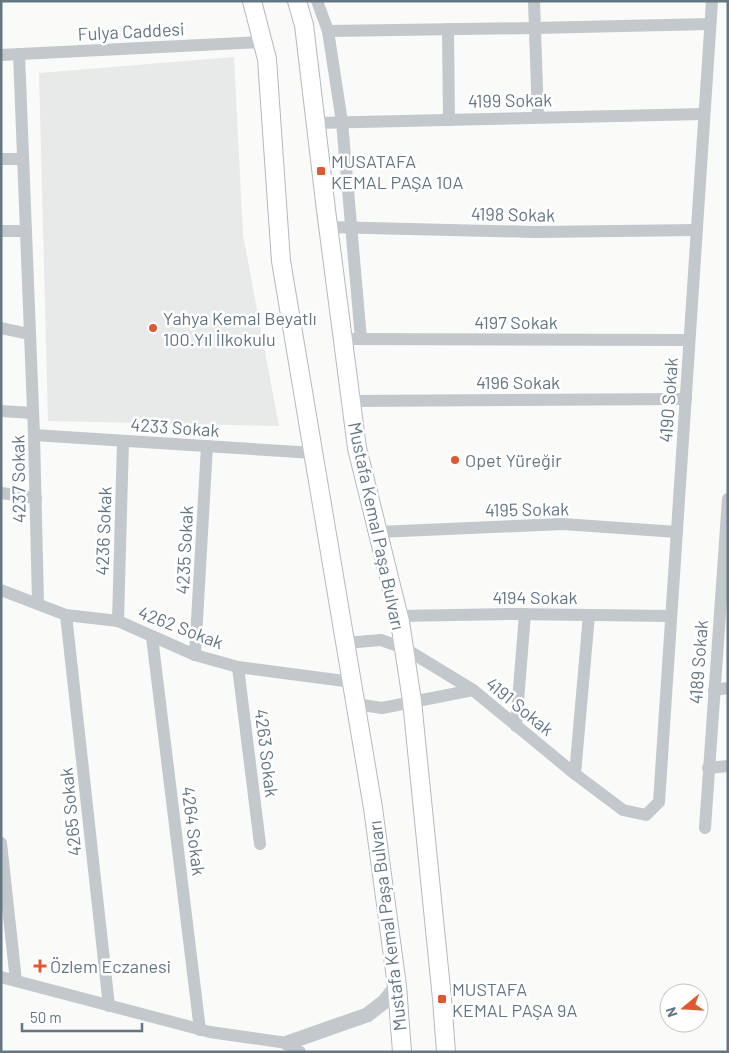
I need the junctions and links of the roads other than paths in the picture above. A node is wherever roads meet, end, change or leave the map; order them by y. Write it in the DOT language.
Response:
graph roads {
  1 [pos="252,1"];
  2 [pos="297,1"];
  3 [pos="317,1"];
  4 [pos="534,1"];
  5 [pos="712,1"];
  6 [pos="710,24"];
  7 [pos="535,28"];
  8 [pos="448,29"];
  9 [pos="328,31"];
  10 [pos="263,42"];
  11 [pos="20,54"];
  12 [pos="1,55"];
  13 [pos="704,114"];
  14 [pos="538,117"];
  15 [pos="450,120"];
  16 [pos="342,122"];
  17 [pos="316,123"];
  18 [pos="1,159"];
  19 [pos="23,159"];
  20 [pos="328,227"];
  21 [pos="352,228"];
  22 [pos="697,230"];
  23 [pos="1,231"];
  24 [pos="26,232"];
  25 [pos="1,328"];
  26 [pos="30,334"];
  27 [pos="343,339"];
  28 [pos="361,339"];
  29 [pos="690,340"];
  30 [pos="686,399"];
  31 [pos="351,401"];
  32 [pos="1,411"];
  33 [pos="33,413"];
  34 [pos="34,435"];
  35 [pos="123,441"];
  36 [pos="207,446"];
  37 [pos="314,453"];
  38 [pos="1,493"];
  39 [pos="36,498"];
  40 [pos="728,499"];
  41 [pos="378,532"];
  42 [pos="677,532"];
  43 [pos="1,590"];
  44 [pos="38,603"];
  45 [pos="525,614"];
  46 [pos="66,615"];
  47 [pos="589,615"];
  48 [pos="398,616"];
  49 [pos="671,616"];
  50 [pos="118,621"];
  51 [pos="152,637"];
  52 [pos="345,643"];
  53 [pos="404,648"];
  54 [pos="195,655"];
  55 [pos="238,667"];
  56 [pos="352,682"];
  57 [pos="728,688"];
  58 [pos="473,690"];
  59 [pos="714,690"];
  60 [pos="412,701"];
  61 [pos="356,704"];
  62 [pos="516,726"];
  63 [pos="728,766"];
  64 [pos="708,768"];
  65 [pos="575,774"];
  66 [pos="659,802"];
  67 [pos="704,828"];
  68 [pos="1,843"];
  69 [pos="260,844"];
  70 [pos="1,977"];
  71 [pos="16,981"];
  72 [pos="397,986"];
  73 [pos="109,1006"];
  74 [pos="200,1030"];
  75 [pos="287,1043"];
  76 [pos="300,1052"];
  77 [pos="402,1052"];
  78 [pos="446,1052"];
  1 -- 10 [label="main road, Mustafa Kemal Paşa Bulvarı"];
  2 -- 17 [label="main road, Mustafa Kemal Paşa Bulvarı"];
  3 -- 9 [label="street"];
  4 -- 7 [label="street"];
  5 -- 6 [label="street, 4190 Sokak"];
  6 -- 7 [label="street"];
  6 -- 13 [label="street, 4190 Sokak"];
  7 -- 8 [label="street"];
  7 -- 14 [label="street"];
  8 -- 9 [label="street"];
  8 -- 15 [label="street"];
  9 -- 16 [label="street"];
  10 -- 11 [label="street, Fulya Caddesi"];
  10 -- 37 [label="main road, Mustafa Kemal Paşa Bulvarı"];
  11 -- 12 [label="street, Fulya Caddesi"];
  11 -- 19 [label="street, 4237 Sokak"];
  13 -- 14 [label="street, 4199 Sokak"];
  13 -- 22 [label="street, 4190 Sokak"];
  14 -- 15 [label="street, 4199 Sokak"];
  15 -- 16 [label="street, 4199 Sokak"];
  16 -- 17 [label="street, 4199 Sokak"];
  16 -- 21 [label="street"];
  17 -- 20 [label="main road, Mustafa Kemal Paşa Bulvarı"];
  18 -- 19 [label="street"];
  19 -- 24 [label="street, 4237 Sokak"];
  20 -- 21 [label="street, 4198 Sokak"];
  20 -- 27 [label="main road, Mustafa Kemal Paşa Bulvarı"];
  21 -- 22 [label="street, 4198 Sokak"];
  21 -- 28 [label="street"];
  22 -- 29 [label="street, 4190 Sokak"];
  23 -- 24 [label="street"];
  24 -- 26 [label="street, 4237 Sokak"];
  25 -- 26 [label="street"];
  26 -- 33 [label="street, 4237 Sokak"];
  27 -- 28 [label="street, 4197 Sokak"];
  27 -- 31 [label="main road, Mustafa Kemal Paşa Bulvarı"];
  28 -- 29 [label="street, 4197 Sokak"];
  29 -- 30 [label="street, 4190 Sokak"];
  30 -- 31 [label="street, 4196 Sokak"];
  30 -- 42 [label="street, 4190 Sokak"];
  31 -- 41 [label="main road, Mustafa Kemal Paşa Bulvarı"];
  32 -- 33 [label="street"];
  33 -- 34 [label="street, 4237 Sokak"];
  34 -- 35 [label="street, 4233 Sokak"];
  34 -- 39 [label="street, 4237 Sokak"];
  35 -- 36 [label="street, 4233 Sokak"];
  35 -- 50 [label="street, 4236 Sokak"];
  36 -- 37 [label="street, 4233 Sokak"];
  36 -- 54 [label="street, 4235 Sokak"];
  37 -- 52 [label="main road, Mustafa Kemal Paşa Bulvarı"];
  38 -- 39 [label="street"];
  39 -- 44 [label="street, 4237 Sokak"];
  40 -- 59 [label="street, 4189 Sokak"];
  41 -- 42 [label="street, 4195 Sokak"];
  41 -- 48 [label="main road, Mustafa Kemal Paşa Bulvarı"];
  42 -- 49 [label="street, 4190 Sokak"];
  43 -- 44 [label="street, 4262 Sokak"];
  44 -- 46 [label="street, 4262 Sokak"];
  45 -- 47 [label="street, 4194 Sokak"];
  45 -- 48 [label="street, 4194 Sokak"];
  45 -- 62 [label="street"];
  46 -- 50 [label="street, 4262 Sokak"];
  46 -- 73 [label="street, 4265 Sokak"];
  47 -- 49 [label="street, 4194 Sokak"];
  47 -- 65 [label="street"];
  48 -- 53 [label="main road, Mustafa Kemal Paşa Bulvarı"];
  49 -- 66 [label="street, 4190 Sokak"];
  50 -- 51 [label="street, 4262 Sokak"];
  51 -- 54 [label="street, 4262 Sokak"];
  51 -- 74 [label="street, 4264 Sokak"];
  52 -- 53 [label="street, 4191 Sokak"];
  52 -- 56 [label="main road, Mustafa Kemal Paşa Bulvarı"];
  53 -- 58 [label="street, 4191 Sokak"];
  53 -- 60 [label="main road, Mustafa Kemal Paşa Bulvarı"];
  54 -- 55 [label="street, 4262 Sokak"];
  55 -- 56 [label="street, 4262 Sokak"];
  55 -- 69 [label="street, 4263 Sokak"];
  56 -- 61 [label="main road, Mustafa Kemal Paşa Bulvarı"];
  57 -- 59 [label="street"];
  58 -- 60 [label="street"];
  58 -- 62 [label="street, 4191 Sokak"];
  59 -- 64 [label="street, 4189 Sokak"];
  60 -- 61 [label="street"];
  60 -- 78 [label="main road, Mustafa Kemal Paşa Bulvarı"];
  61 -- 72 [label="main road, Mustafa Kemal Paşa Bulvarı"];
  62 -- 65 [label="street, 4191 Sokak"];
  63 -- 64 [label="street"];
  64 -- 67 [label="street, 4189 Sokak"];
  65 -- 66 [label="street, 4191 Sokak"];
  68 -- 71 [label="street"];
  70 -- 71 [label="street"];
  71 -- 73 [label="street"];
  72 -- 75 [label="street"];
  72 -- 77 [label="main road, Mustafa Kemal Paşa Bulvarı"];
  73 -- 74 [label="street"];
  74 -- 75 [label="street"];
  75 -- 76 [label="street"];
}
